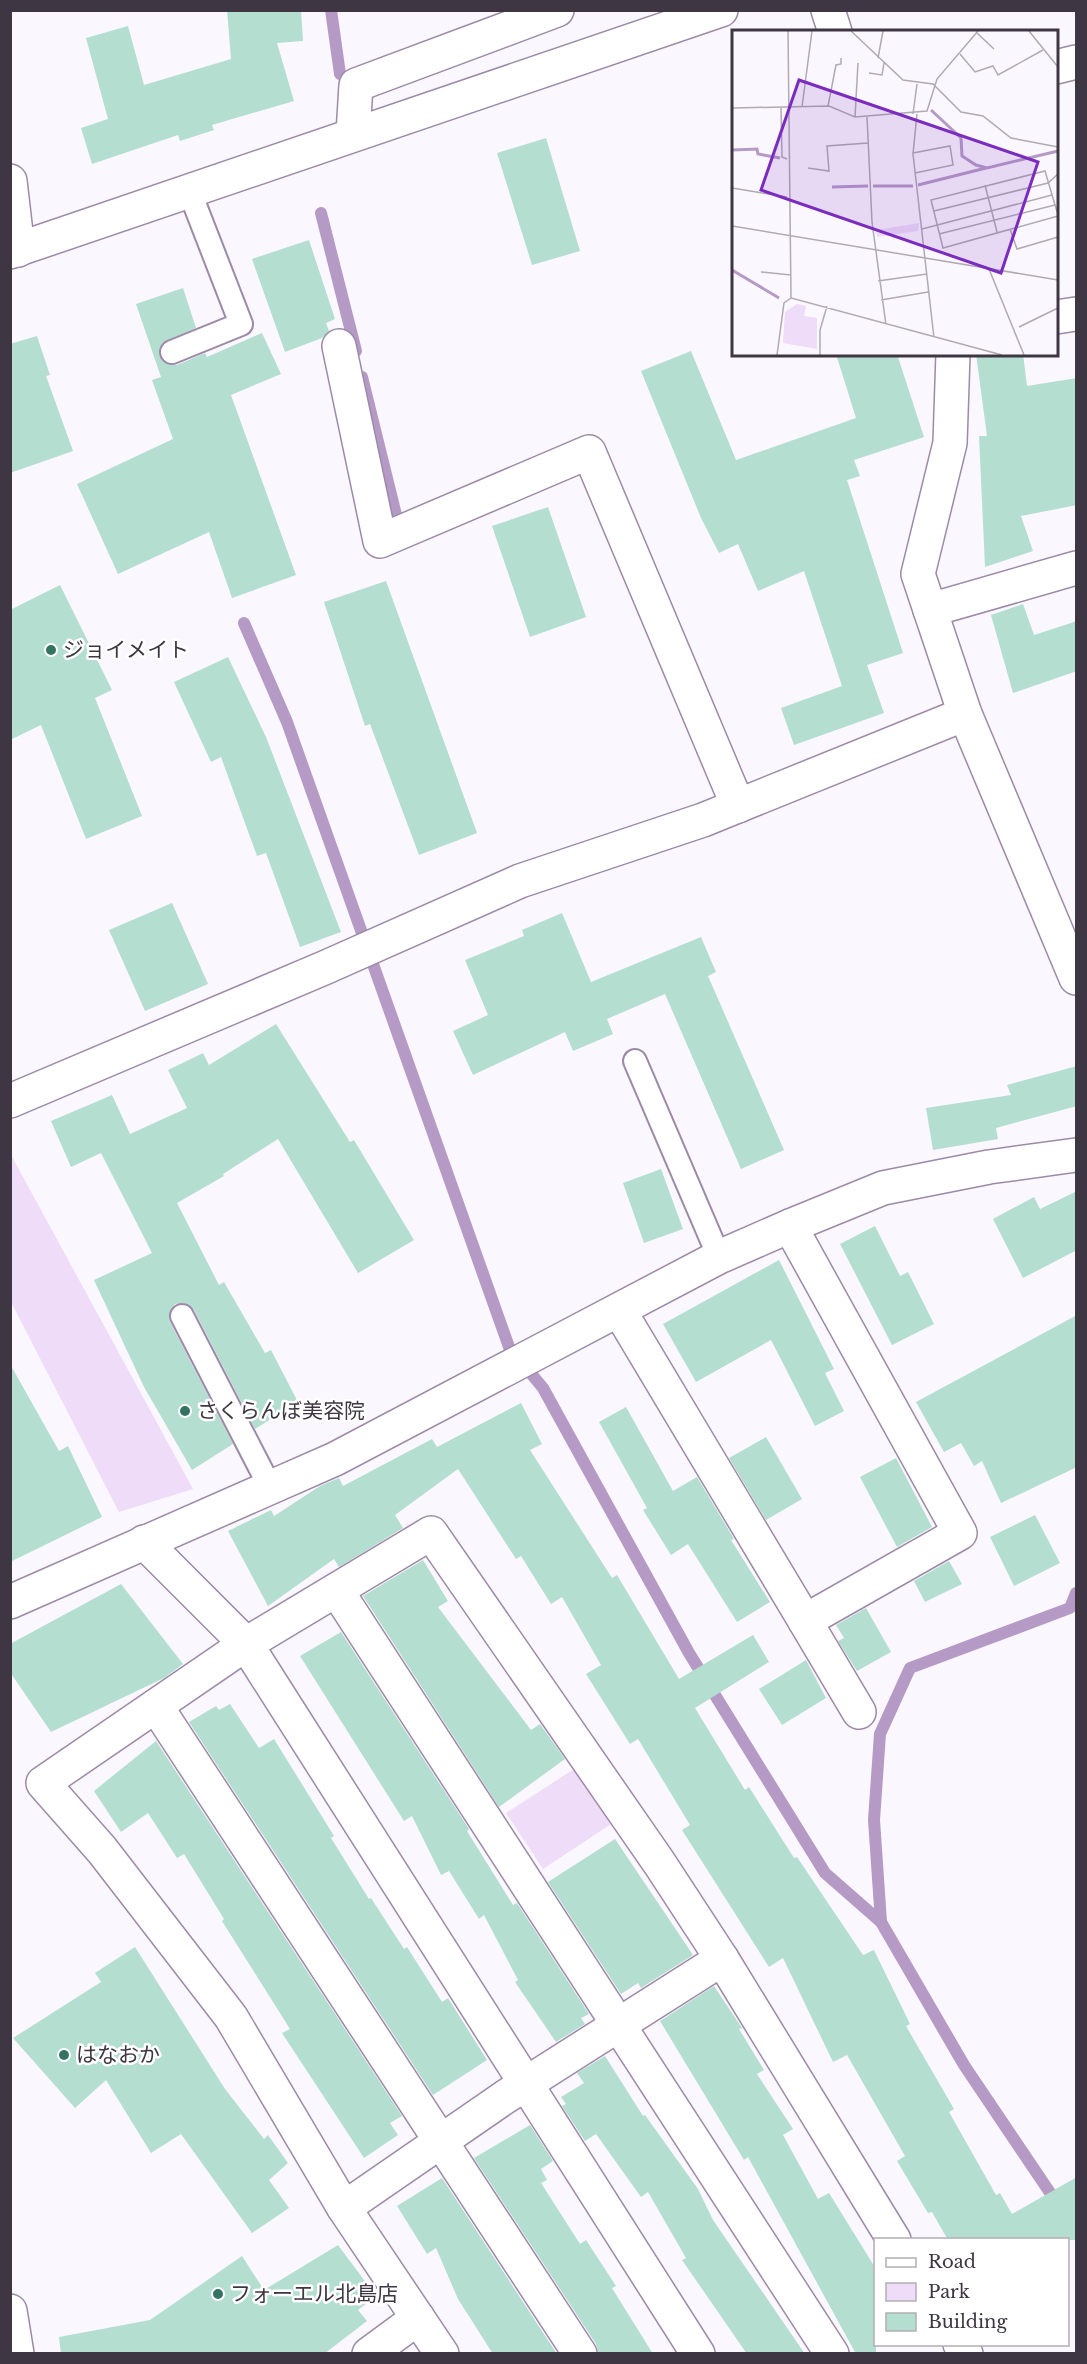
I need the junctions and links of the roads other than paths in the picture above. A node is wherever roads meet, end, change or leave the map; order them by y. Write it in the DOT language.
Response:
graph roads {
  1 [pos="557,10"];
  2 [pos="721,10"];
  3 [pos="828,10"];
  4 [pos="834,30"];
  5 [pos="1077,63"];
  6 [pos="1057,67"];
  7 [pos="353,134"];
  8 [pos="10,181"];
  9 [pos="189,190"];
  10 [pos="14,251"];
  11 [pos="1077,314"];
  12 [pos="1057,317"];
  13 [pos="339,346"];
  14 [pos="172,352"];
  15 [pos="953,356"];
  16 [pos="1077,568"];
  17 [pos="930,610"];
  18 [pos="965,714"];
  19 [pos="738,806"];
  20 [pos="1077,978"];
  21 [pos="635,1061"];
  22 [pos="10,1101"];
  23 [pos="1077,1155"];
  24 [pos="790,1226"];
  25 [pos="719,1257"];
  26 [pos="619,1310"];
  27 [pos="182,1316"];
  28 [pos="270,1487"];
  29 [pos="144,1542"];
  30 [pos="337,1591"];
  31 [pos="10,1602"];
  32 [pos="805,1621"];
  33 [pos="246,1644"];
  34 [pos="156,1706"];
  35 [pos="859,1712"];
  36 [pos="722,1959"];
  37 [pos="619,2025"];
  38 [pos="525,2085"];
  39 [pos="441,2141"];
  40 [pos="344,2208"];
  41 [pos="893,2238"];
  42 [pos="10,2311"];
  43 [pos="418,2318"];
  44 [pos="18,2354"];
  45 [pos="369,2354"];
  46 [pos="442,2354"];
  47 [pos="580,2354"];
  48 [pos="698,2354"];
  49 [pos="832,2354"];
  1 -- 7 [label="street"];
  2 -- 7 [label="street"];
  3 -- 4 [label="street"];
  5 -- 6 [label="street"];
  7 -- 9 [label="street"];
  8 -- 10 [label="street"];
  9 -- 10 [label="street"];
  9 -- 14 [label="lane"];
  11 -- 12 [label="street"];
  13 -- 19 [label="street"];
  15 -- 17 [label="street"];
  16 -- 17 [label="street"];
  17 -- 18 [label="street"];
  18 -- 19 [label="street"];
  18 -- 20 [label="street"];
  19 -- 22 [label="street"];
  21 -- 25 [label="lane"];
  23 -- 24 [label="street"];
  24 -- 25 [label="street"];
  24 -- 32 [label="street"];
  25 -- 26 [label="street"];
  26 -- 28 [label="street"];
  26 -- 32 [label="street"];
  27 -- 28 [label="lane"];
  28 -- 29 [label="street"];
  29 -- 31 [label="street"];
  29 -- 33 [label="street"];
  30 -- 33 [label="street"];
  30 -- 36 [label="street"];
  30 -- 37 [label="street"];
  32 -- 35 [label="street"];
  33 -- 34 [label="street"];
  33 -- 38 [label="street"];
  34 -- 39 [label="street"];
  34 -- 40 [label="street"];
  36 -- 37 [label="street"];
  36 -- 41 [label="street"];
  37 -- 38 [label="street"];
  37 -- 49 [label="street"];
  38 -- 39 [label="street"];
  38 -- 48 [label="street"];
  39 -- 40 [label="street"];
  39 -- 47 [label="street"];
  40 -- 43 [label="street"];
  42 -- 44 [label="street"];
  43 -- 45 [label="street"];
  43 -- 46 [label="street"];
}
